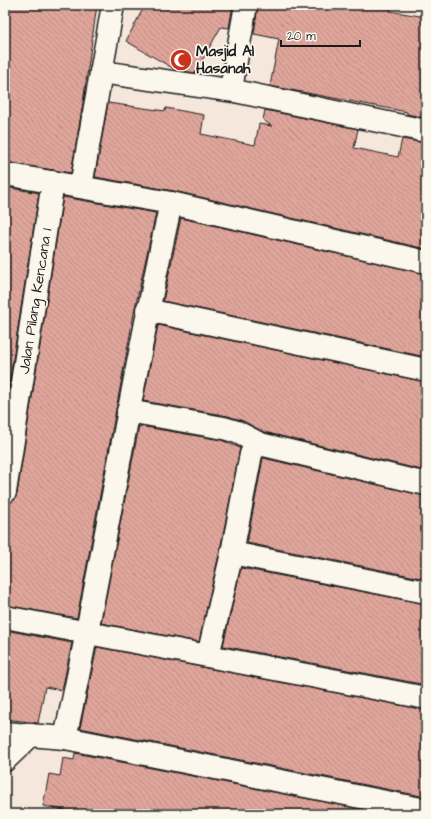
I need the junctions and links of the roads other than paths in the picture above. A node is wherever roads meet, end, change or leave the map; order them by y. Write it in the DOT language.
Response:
graph roads {
  1 [pos="113,5"];
  2 [pos="246,5"];
  3 [pos="101,72"];
  4 [pos="235,91"];
  5 [pos="426,131"];
  6 [pos="5,174"];
  7 [pos="53,182"];
  8 [pos="81,186"];
  9 [pos="171,203"];
  10 [pos="426,262"];
  11 [pos="147,310"];
  12 [pos="426,370"];
  13 [pos="128,411"];
  14 [pos="260,444"];
  15 [pos="426,484"];
  16 [pos="5,492"];
  17 [pos="232,553"];
  18 [pos="426,592"];
  19 [pos="5,617"];
  20 [pos="88,633"];
  21 [pos="208,656"];
  22 [pos="426,698"];
  23 [pos="5,733"];
  24 [pos="31,735"];
  25 [pos="65,738"];
  26 [pos="5,760"];
  27 [pos="426,810"];
  1 -- 3 [label="street"];
  2 -- 4 [label="street"];
  3 -- 4 [label="street"];
  3 -- 8 [label="street"];
  4 -- 5 [label="street"];
  6 -- 7 [label="street"];
  7 -- 8 [label="street"];
  7 -- 16 [label="street, Jalan Pilang Kencana 1"];
  8 -- 9 [label="street"];
  9 -- 10 [label="street"];
  9 -- 11 [label="street"];
  11 -- 12 [label="street"];
  11 -- 13 [label="street"];
  13 -- 14 [label="street"];
  13 -- 20 [label="street"];
  14 -- 15 [label="street"];
  14 -- 17 [label="street"];
  17 -- 18 [label="street"];
  17 -- 21 [label="street"];
  19 -- 20 [label="street"];
  20 -- 21 [label="street"];
  20 -- 25 [label="street"];
  21 -- 22 [label="street"];
  23 -- 24 [label="street"];
  24 -- 25 [label="street"];
  24 -- 26 [label="street"];
  25 -- 27 [label="street"];
}
